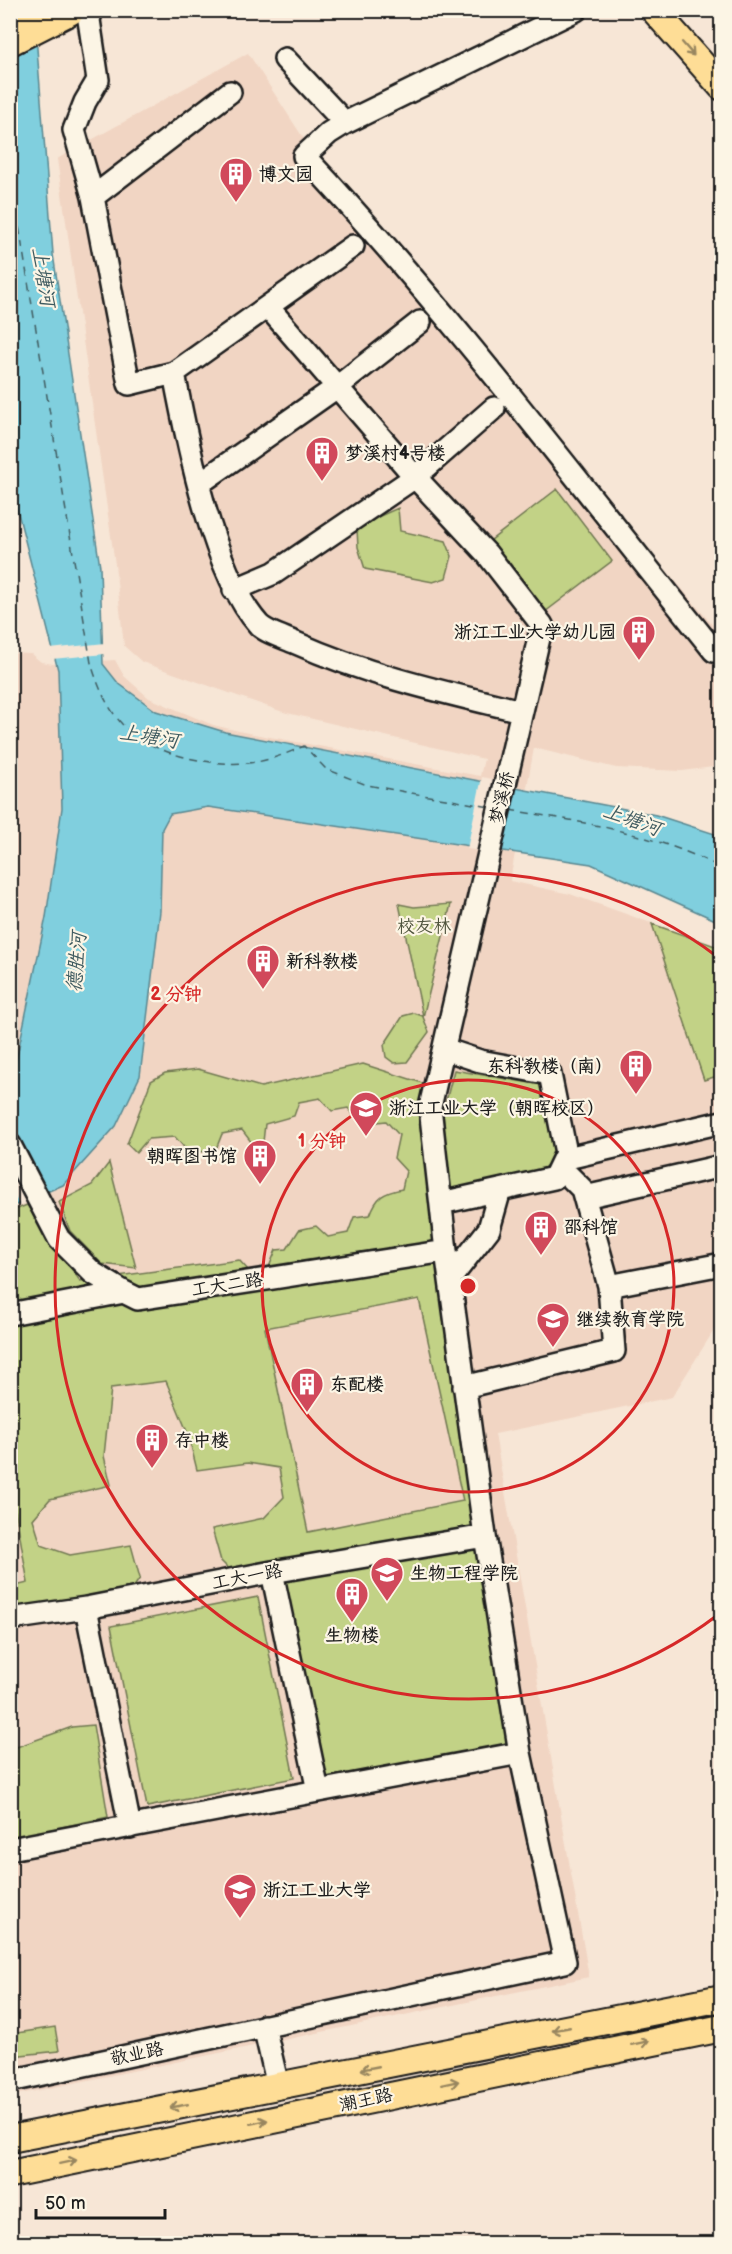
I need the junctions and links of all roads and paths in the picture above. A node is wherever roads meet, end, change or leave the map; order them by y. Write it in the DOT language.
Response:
graph roads {
  1 [pos="31,10"];
  2 [pos="69,10"];
  3 [pos="92,10"];
  4 [pos="576,10"];
  5 [pos="654,10"];
  6 [pos="10,21"];
  7 [pos="10,40"];
  8 [pos="285,59"];
  9 [pos="722,87"];
  10 [pos="230,92"];
  11 [pos="345,123"];
  12 [pos="93,197"];
  13 [pos="353,246"];
  14 [pos="268,307"];
  15 [pos="420,322"];
  16 [pos="174,373"];
  17 [pos="336,387"];
  18 [pos="494,408"];
  19 [pos="415,477"];
  20 [pos="200,483"];
  21 [pos="234,590"];
  22 [pos="714,651"];
  23 [pos="521,711"];
  24 [pos="444,1049"];
  25 [pos="722,1122"];
  26 [pos="10,1145"];
  27 [pos="562,1163"];
  28 [pos="722,1166"];
  29 [pos="500,1190"];
  30 [pos="585,1197"];
  31 [pos="441,1203"];
  32 [pos="446,1251"];
  33 [pos="722,1264"];
  34 [pos="450,1279"];
  35 [pos="609,1286"];
  36 [pos="124,1292"];
  37 [pos="10,1314"];
  38 [pos="464,1387"];
  39 [pos="484,1536"];
  40 [pos="272,1572"];
  41 [pos="86,1608"];
  42 [pos="10,1619"];
  43 [pos="520,1753"];
  44 [pos="318,1791"];
  45 [pos="130,1827"];
  46 [pos="10,1849"];
  47 [pos="722,1998"];
  48 [pos="264,2026"];
  49 [pos="722,2028"];
  50 [pos="10,2081"];
  51 [pos="278,2086"];
  52 [pos="10,2139"];
  53 [pos="10,2174"];
  1 -- 6 [label="main road"];
  2 -- 7 [label="highway"];
  3 -- 12 [label="street"];
  4 -- 11 [label="street"];
  5 -- 9 [label="main road, one-way"];
  8 -- 11 [label="street"];
  10 -- 12 [label="street"];
  11 -- 22 [label="street"];
  12 -- 16 [label="street"];
  13 -- 14 [label="street"];
  14 -- 16 [label="street"];
  14 -- 17 [label="street"];
  15 -- 17 [label="street"];
  16 -- 20 [label="street"];
  17 -- 19 [label="street"];
  17 -- 20 [label="street"];
  18 -- 19 [label="street"];
  19 -- 21 [label="street"];
  19 -- 23 [label="street, 梦溪桥"];
  20 -- 21 [label="street"];
  21 -- 23 [label="street"];
  23 -- 24 [label="street, 梦溪桥"];
  24 -- 27 [label="street"];
  24 -- 31 [label="street, 梦溪桥"];
  25 -- 27 [label="street"];
  26 -- 36 [label="street"];
  27 -- 29 [label="street"];
  27 -- 30 [label="street"];
  28 -- 30 [label="street"];
  29 -- 31 [label="street"];
  29 -- 34 [label="street"];
  30 -- 35 [label="street"];
  31 -- 32 [label="street, 梦溪桥"];
  32 -- 34 [label="street, 梦溪桥"];
  32 -- 36 [label="street, 工大二路"];
  33 -- 35 [label="street"];
  34 -- 38 [label="street, 梦溪桥"];
  35 -- 38 [label="street"];
  36 -- 37 [label="street, 工大二路"];
  38 -- 39 [label="street, 梦溪桥"];
  39 -- 40 [label="street, 工大一路"];
  39 -- 43 [label="street, 梦溪桥"];
  40 -- 41 [label="street, 工大一路"];
  40 -- 44 [label="street"];
  41 -- 42 [label="street, 工大一路"];
  41 -- 45 [label="street"];
  43 -- 44 [label="street"];
  43 -- 48 [label="street, 敬业路"];
  44 -- 45 [label="street"];
  45 -- 46 [label="street"];
  47 -- 51 [label="main road, 潮王路, one-way"];
  48 -- 50 [label="street, 敬业路"];
  48 -- 51 [label="street"];
  53 -- 49 [label="main road, 潮王路, one-way"];
  51 -- 52 [label="main road, 潮王路, one-way"];
}
